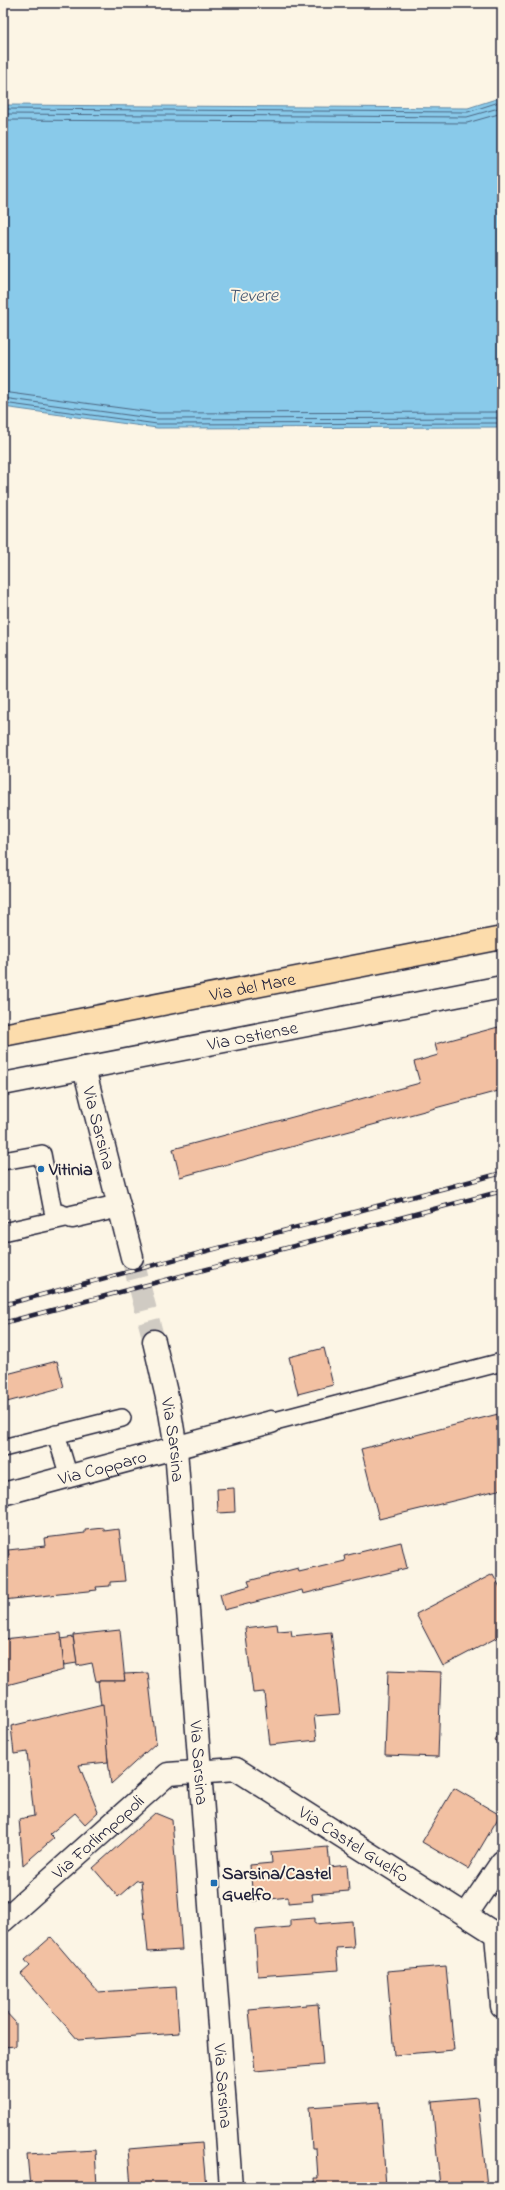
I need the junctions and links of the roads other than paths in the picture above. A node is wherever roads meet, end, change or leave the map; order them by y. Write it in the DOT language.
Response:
graph roads {
  1 [pos="502,938"];
  2 [pos="502,987"];
  3 [pos="3,1035"];
  4 [pos="84,1068"];
  5 [pos="3,1084"];
  6 [pos="3,1161"];
  7 [pos="119,1206"];
  8 [pos="72,1217"];
  9 [pos="3,1232"];
  10 [pos="132,1257"];
  11 [pos="154,1341"];
  12 [pos="502,1362"];
  13 [pos="122,1418"];
  14 [pos="271,1422"];
  15 [pos="56,1434"];
  16 [pos="3,1448"];
  17 [pos="176,1449"];
  18 [pos="69,1477"];
  19 [pos="3,1494"];
  20 [pos="201,1771"];
  21 [pos="502,1862"];
  22 [pos="466,1915"];
  23 [pos="3,1921"];
  24 [pos="499,1936"];
  25 [pos="502,2006"];
  26 [pos="231,2187"];
  1 -- 3 [label="main road, Via del Mare"];
  2 -- 4 [label="street, Via Ostiense"];
  4 -- 5 [label="street, Via Ostiense"];
  4 -- 7 [label="street, Via Sarsina"];
  6 -- 8 [label="lane"];
  7 -- 8 [label="street"];
  7 -- 10 [label="street, Via Sarsina"];
  8 -- 9 [label="lane"];
  11 -- 17 [label="street, Via Sarsina"];
  12 -- 14 [label="lane"];
  13 -- 15 [label="lane"];
  14 -- 17 [label="street, Via Copparo"];
  15 -- 16 [label="lane"];
  15 -- 18 [label="lane"];
  17 -- 18 [label="street, Via Copparo"];
  17 -- 20 [label="street, Via Sarsina"];
  18 -- 19 [label="street, Via Copparo"];
  20 -- 22 [label="street, Via Castel Guelfo"];
  20 -- 23 [label="street, Via Forlimpopoli"];
  20 -- 26 [label="street, Via Sarsina"];
  21 -- 22 [label="street"];
  22 -- 24 [label="street, Via Castel Guelfo"];
  24 -- 25 [label="street"];
}
